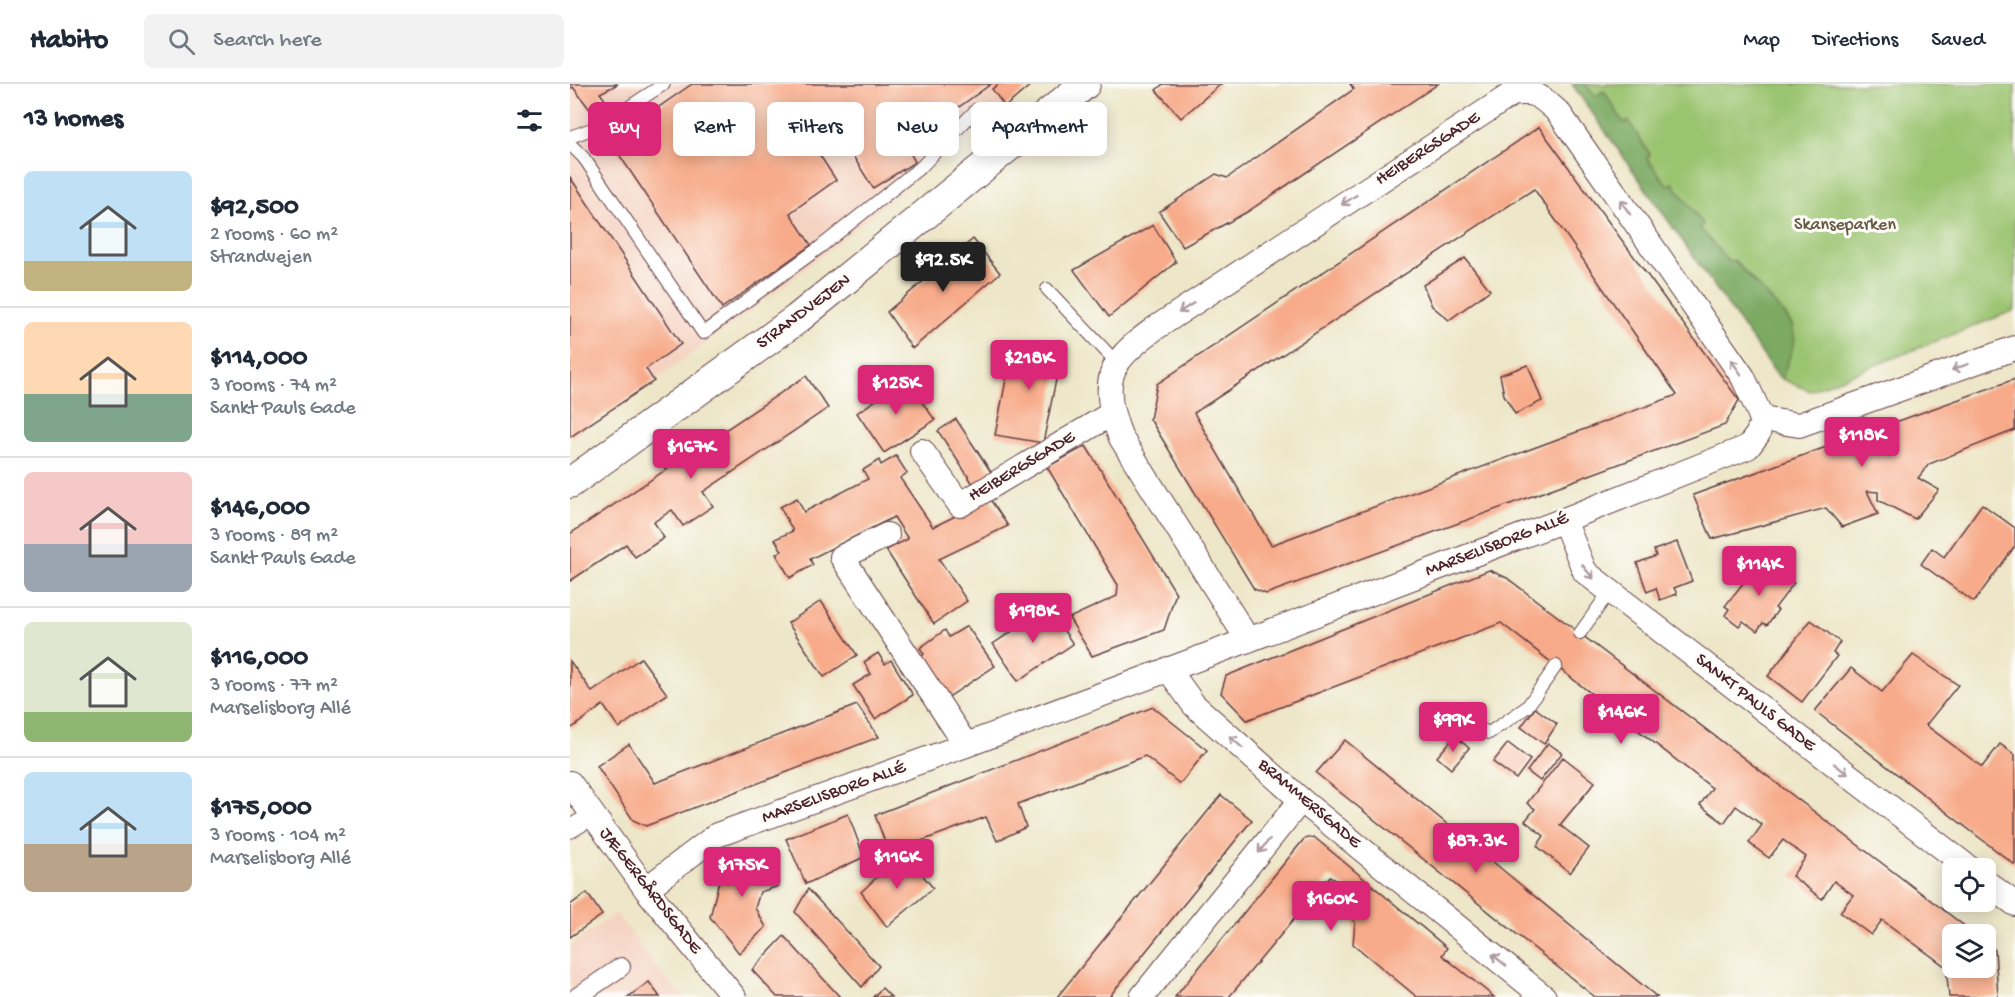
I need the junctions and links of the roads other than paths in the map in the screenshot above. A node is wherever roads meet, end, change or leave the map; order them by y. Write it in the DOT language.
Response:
graph roads {
  1 [pos="664,84"];
  2 [pos="1085,84"];
  3 [pos="971,115"];
  4 [pos="570,137"];
  5 [pos="570,144"];
  6 [pos="1047,289"];
  7 [pos="2015,348"];
  8 [pos="1117,363"];
  9 [pos="1111,414"];
  10 [pos="1762,419"];
  11 [pos="922,451"];
  12 [pos="570,483"];
  13 [pos="1564,520"];
  14 [pos="887,536"];
  15 [pos="1610,591"];
  16 [pos="1580,633"];
  17 [pos="1248,640"];
  18 [pos="1556,666"];
  19 [pos="1167,669"];
  20 [pos="1476,727"];
  21 [pos="966,746"];
  22 [pos="570,783"];
  23 [pos="1301,800"];
  24 [pos="592,816"];
  25 [pos="570,829"];
  26 [pos="1956,858"];
  27 [pos="646,889"];
  28 [pos="1996,890"];
  29 [pos="2015,904"];
  30 [pos="621,967"];
  31 [pos="577,997"];
  32 [pos="734,997"];
  33 [pos="1142,997"];
  34 [pos="1544,997"];
  1 -- 4 [label="lane"];
  2 -- 12 [label="street, STRANDVEJEN"];
  3 -- 5 [label="lane"];
  6 -- 8 [label="lane"];
  7 -- 10 [label="street, one-way"];
  8 -- 9 [label="street"];
  10 -- 8 [label="street, HEIBERGSGADE, one-way"];
  9 -- 11 [label="street, HEIBERGSGADE"];
  9 -- 17 [label="street"];
  10 -- 13 [label="street, MARSELISBORG ALLÉ"];
  13 -- 15 [label="street, SANKT PAULS GADE, one-way"];
  13 -- 17 [label="street, MARSELISBORG ALLÉ"];
  14 -- 21 [label="street"];
  15 -- 16 [label="lane"];
  15 -- 26 [label="street, SANKT PAULS GADE, one-way"];
  17 -- 19 [label="street, MARSELISBORG ALLÉ"];
  18 -- 20 [label="lane"];
  19 -- 21 [label="street, MARSELISBORG ALLÉ"];
  23 -- 19 [label="street, BRAMMERSGADE, one-way"];
  21 -- 27 [label="street, MARSELISBORG ALLÉ"];
  22 -- 24 [label="street, JÆGERGÅRDSGADE"];
  23 -- 33 [label="street, one-way"];
  34 -- 23 [label="street, BRAMMERSGADE, one-way"];
  24 -- 25 [label="street"];
  24 -- 27 [label="street, JÆGERGÅRDSGADE"];
  27 -- 32 [label="street, JÆGERGÅRDSGADE"];
  28 -- 29 [label="street"];
  30 -- 31 [label="street"];
}
